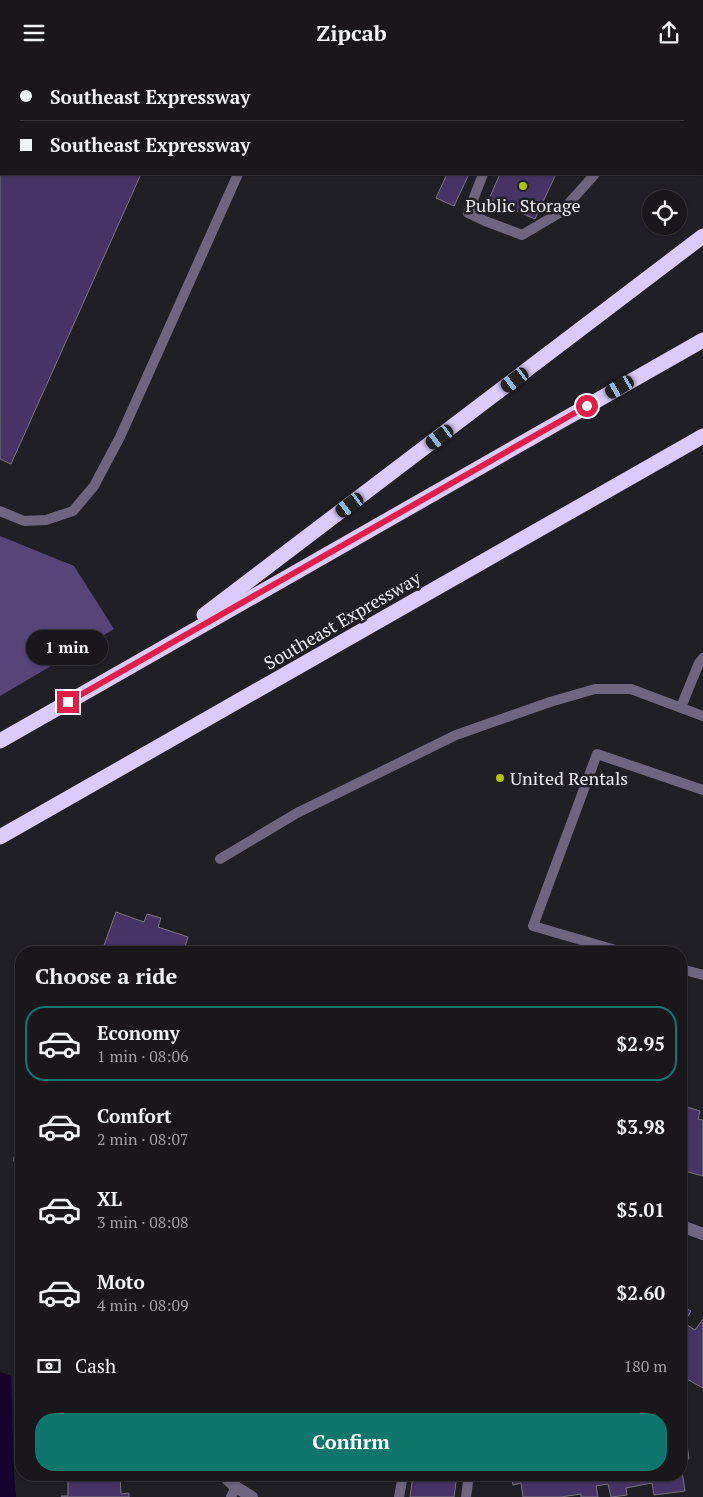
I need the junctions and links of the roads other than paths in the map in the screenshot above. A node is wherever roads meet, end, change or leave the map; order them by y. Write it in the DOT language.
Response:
graph roads {
  1 [pos="238,175"];
  2 [pos="482,175"];
  3 [pos="594,175"];
  4 [pos="703,236"];
  5 [pos="703,341"];
  6 [pos="703,436"];
  7 [pos="0,511"];
  8 [pos="154,653"];
  9 [pos="703,658"];
  10 [pos="681,707"];
  11 [pos="703,715"];
  12 [pos="0,741"];
  13 [pos="703,790"];
  14 [pos="0,837"];
  15 [pos="220,859"];
  16 [pos="603,946"];
  17 [pos="687,971"];
  18 [pos="703,975"];
  19 [pos="687,1228"];
  20 [pos="703,1234"];
  21 [pos="227,1481"];
  22 [pos="402,1481"];
  23 [pos="468,1481"];
  24 [pos="233,1492"];
  25 [pos="252,1497"];
  26 [pos="399,1497"];
  27 [pos="466,1497"];
  1 -- 7 [label="lane"];
  2 -- 3 [label="lane"];
  4 -- 8 [label="highway"];
  5 -- 8 [label="highway"];
  6 -- 14 [label="highway, Southeast Expressway"];
  8 -- 12 [label="highway"];
  9 -- 10 [label="lane"];
  10 -- 11 [label="lane"];
  10 -- 15 [label="lane"];
  13 -- 16 [label="lane"];
  17 -- 18 [label="lane"];
  19 -- 20 [label="street"];
  21 -- 24 [label="street"];
  22 -- 26 [label="lane"];
  23 -- 27 [label="lane"];
  24 -- 25 [label="street"];
}
